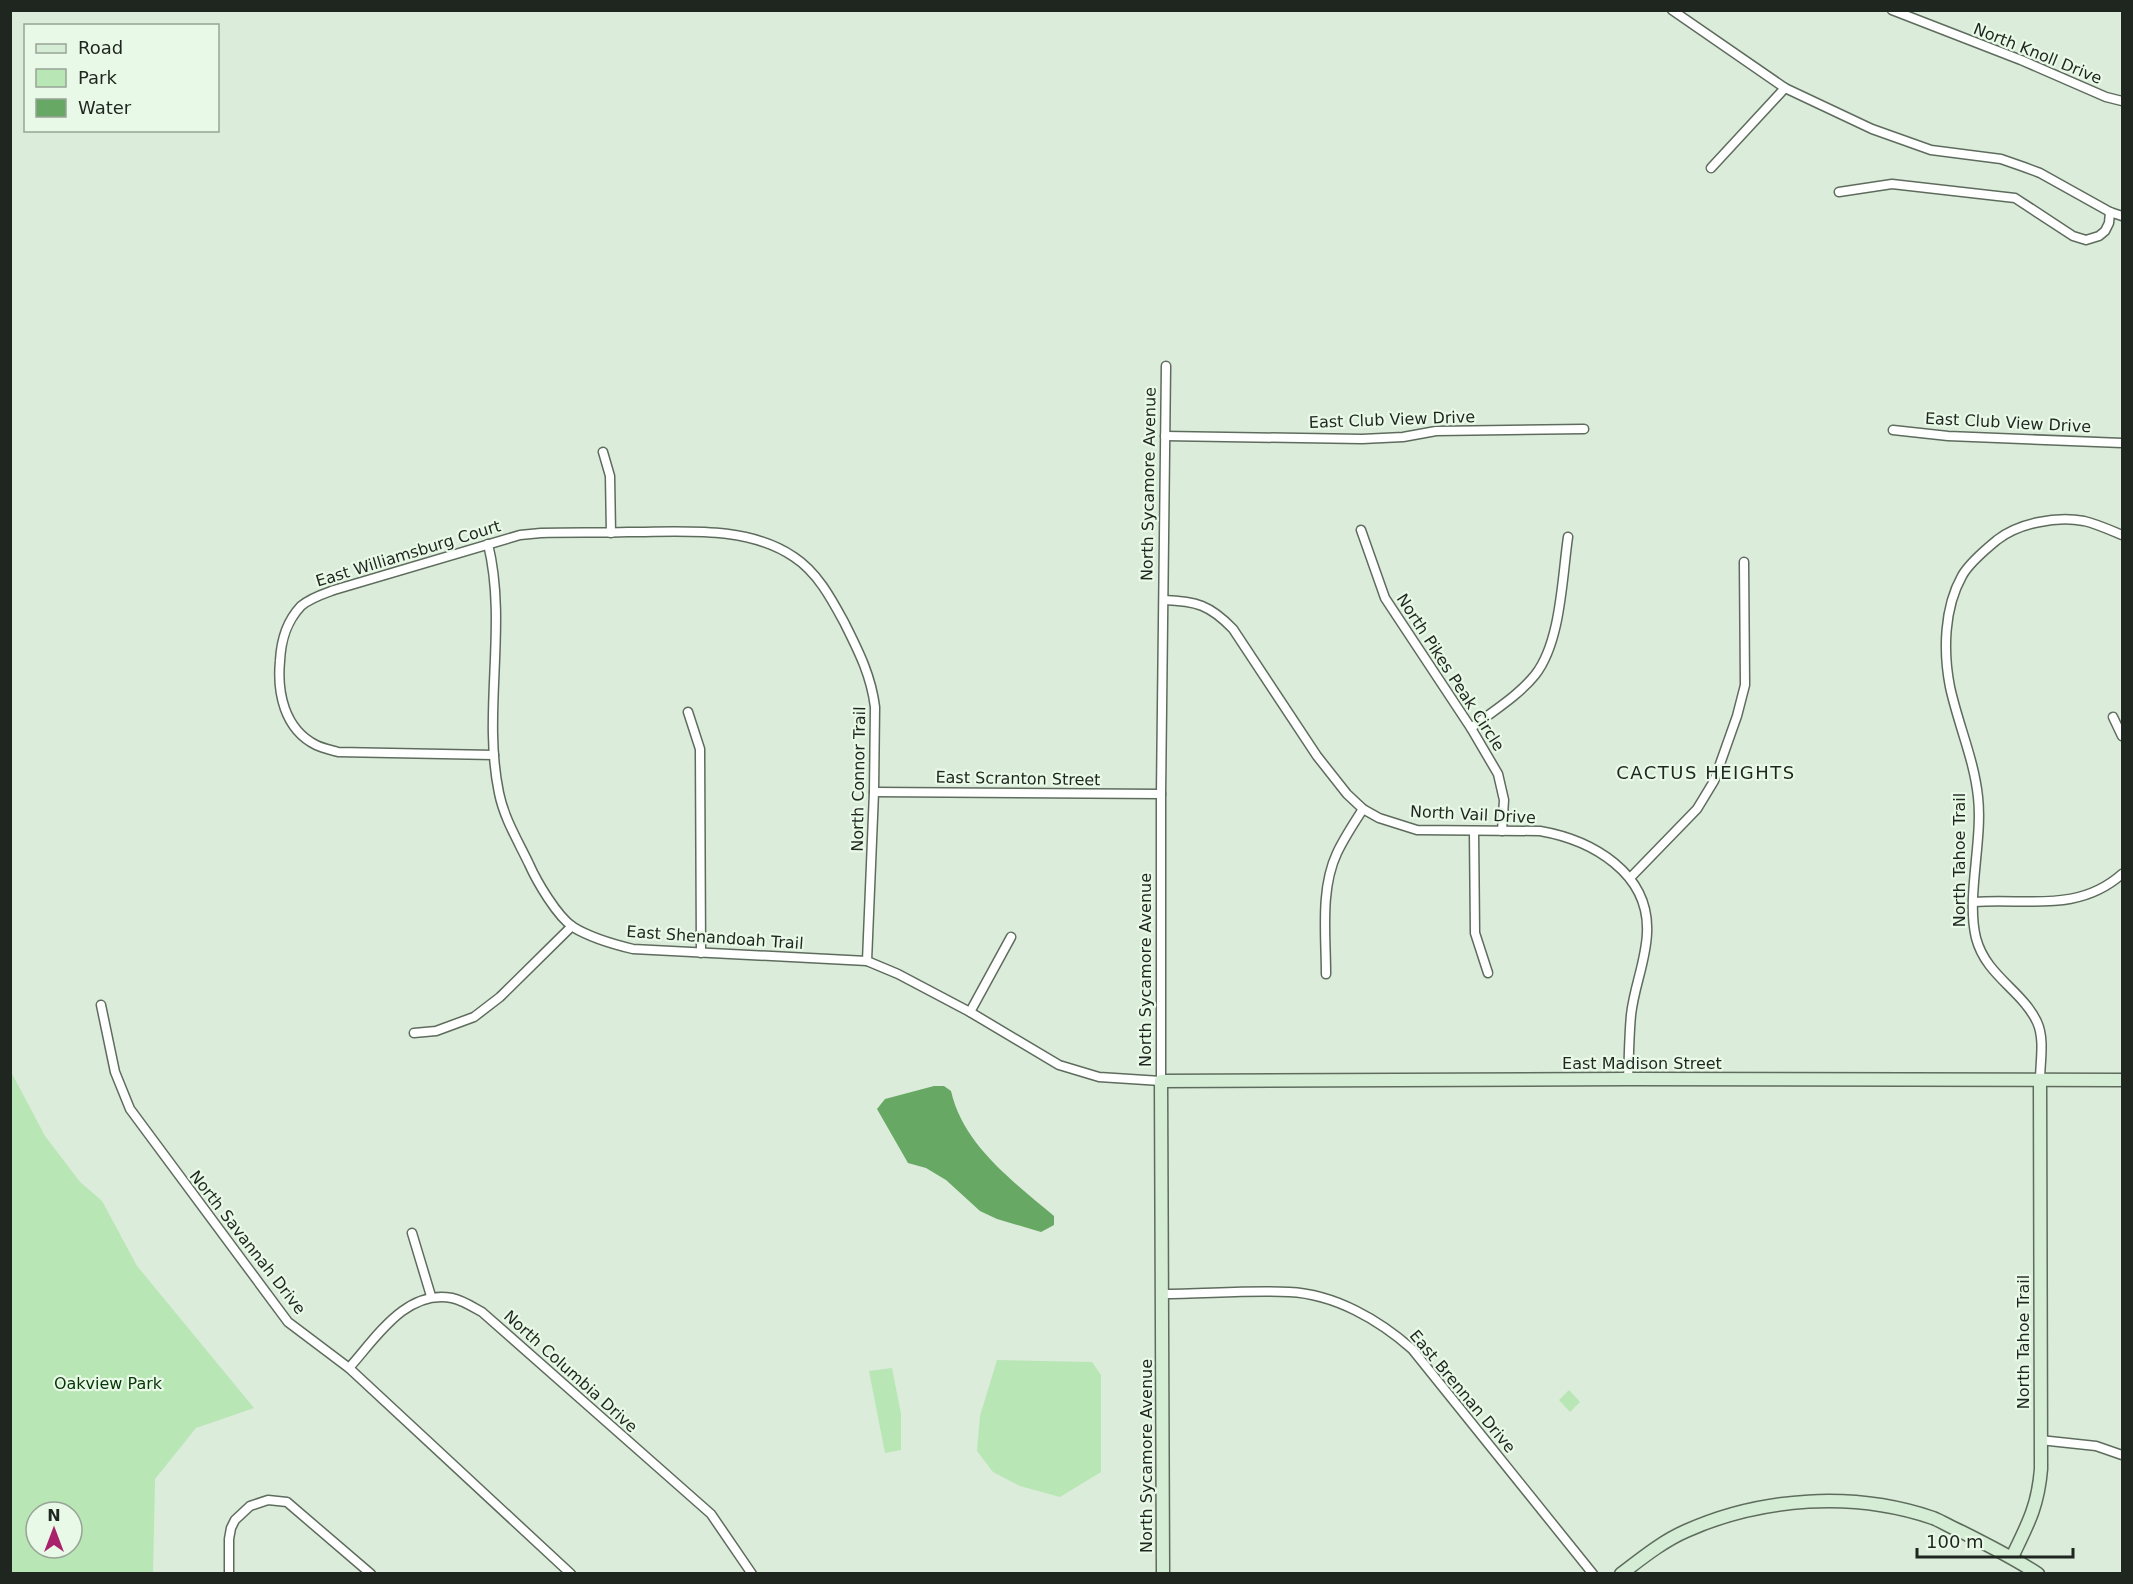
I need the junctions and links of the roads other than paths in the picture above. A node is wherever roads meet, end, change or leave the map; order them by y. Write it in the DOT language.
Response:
graph roads {
  1 [pos="1672,10"];
  2 [pos="1892,10"];
  3 [pos="1785,88"];
  4 [pos="2122,101"];
  5 [pos="1711,168"];
  6 [pos="1839,192"];
  7 [pos="2110,212"];
  8 [pos="2122,216"];
  9 [pos="1166,366"];
  10 [pos="1584,429"];
  11 [pos="1893,430"];
  12 [pos="1165,436"];
  13 [pos="2122,443"];
  14 [pos="603,452"];
  15 [pos="1361,530"];
  16 [pos="611,533"];
  17 [pos="2122,535"];
  18 [pos="1568,537"];
  19 [pos="488,544"];
  20 [pos="1744,562"];
  21 [pos="1164,600"];
  22 [pos="688,712"];
  23 [pos="2113,717"];
  24 [pos="1471,728"];
  25 [pos="2122,736"];
  26 [pos="494,755"];
  27 [pos="874,792"];
  28 [pos="1161,794"];
  29 [pos="1363,809"];
  30 [pos="1474,831"];
  31 [pos="1502,831"];
  32 [pos="2122,874"];
  33 [pos="1630,878"];
  34 [pos="1974,902"];
  35 [pos="572,926"];
  36 [pos="1011,937"];
  37 [pos="701,953"];
  38 [pos="867,962"];
  39 [pos="1326,974"];
  40 [pos="1488,974"];
  41 [pos="101,1005"];
  42 [pos="970,1012"];
  43 [pos="414,1033"];
  44 [pos="1628,1079"];
  45 [pos="2040,1080"];
  46 [pos="2122,1080"];
  47 [pos="1161,1081"];
  48 [pos="412,1233"];
  49 [pos="1161,1294"];
  50 [pos="431,1296"];
  51 [pos="348,1368"];
  52 [pos="2040,1440"];
  53 [pos="2122,1455"];
  54 [pos="2012,1557"];
  55 [pos="229,1574"];
  56 [pos="371,1574"];
  57 [pos="571,1574"];
  58 [pos="752,1574"];
  59 [pos="1163,1574"];
  60 [pos="1593,1574"];
  61 [pos="1621,1574"];
  62 [pos="2038,1574"];
  1 -- 3 [label="street"];
  2 -- 4 [label="street, North Knoll Drive"];
  3 -- 5 [label="street"];
  3 -- 7 [label="street"];
  6 -- 7 [label="street"];
  7 -- 8 [label="street"];
  9 -- 12 [label="street, North Sycamore Avenue"];
  10 -- 12 [label="street, East Club View Drive"];
  11 -- 13 [label="street, East Club View Drive"];
  12 -- 21 [label="street, North Sycamore Avenue"];
  14 -- 16 [label="street"];
  15 -- 24 [label="street, North Pikes Peak Circle"];
  16 -- 19 [label="street, East Williamsburg Court"];
  16 -- 27 [label="street, North Connor Trail"];
  17 -- 34 [label="street, North Tahoe Trail"];
  18 -- 24 [label="street"];
  19 -- 26 [label="street, East Shenandoah Trail"];
  19 -- 26 [label="street, East Williamsburg Court"];
  20 -- 33 [label="street"];
  21 -- 28 [label="street, North Sycamore Avenue"];
  21 -- 29 [label="street, North Vail Drive"];
  22 -- 37 [label="street"];
  23 -- 25 [label="street"];
  24 -- 31 [label="street, North Pikes Peak Circle"];
  26 -- 35 [label="street, East Shenandoah Trail"];
  27 -- 28 [label="street, East Scranton Street"];
  27 -- 38 [label="street, North Connor Trail"];
  28 -- 47 [label="street, North Sycamore Avenue"];
  29 -- 30 [label="street, North Vail Drive"];
  29 -- 39 [label="street"];
  30 -- 31 [label="street, North Vail Drive"];
  30 -- 40 [label="street"];
  31 -- 33 [label="street, North Vail Drive"];
  32 -- 34 [label="street"];
  33 -- 44 [label="street, North Vail Drive"];
  34 -- 45 [label="street, North Tahoe Trail"];
  35 -- 37 [label="street, East Shenandoah Trail"];
  35 -- 43 [label="street"];
  36 -- 42 [label="street"];
  37 -- 38 [label="street, East Shenandoah Trail"];
  38 -- 42 [label="street, East Shenandoah Trail"];
  41 -- 51 [label="street, North Savannah Drive"];
  42 -- 47 [label="street, East Shenandoah Trail"];
  44 -- 45 [label="main road, East Madison Street"];
  44 -- 47 [label="main road, East Madison Street"];
  45 -- 46 [label="main road, East Madison Street"];
  45 -- 52 [label="main road, North Tahoe Trail"];
  47 -- 49 [label="main road, North Sycamore Avenue"];
  48 -- 50 [label="street"];
  49 -- 59 [label="main road, North Sycamore Avenue"];
  49 -- 60 [label="street, East Brennan Drive"];
  50 -- 51 [label="street"];
  50 -- 58 [label="street, North Columbia Drive"];
  51 -- 57 [label="street, North Savannah Drive"];
  52 -- 53 [label="street"];
  52 -- 54 [label="main road, North Tahoe Trail"];
  54 -- 61 [label="main road"];
  54 -- 62 [label="main road"];
  55 -- 56 [label="street"];
}
